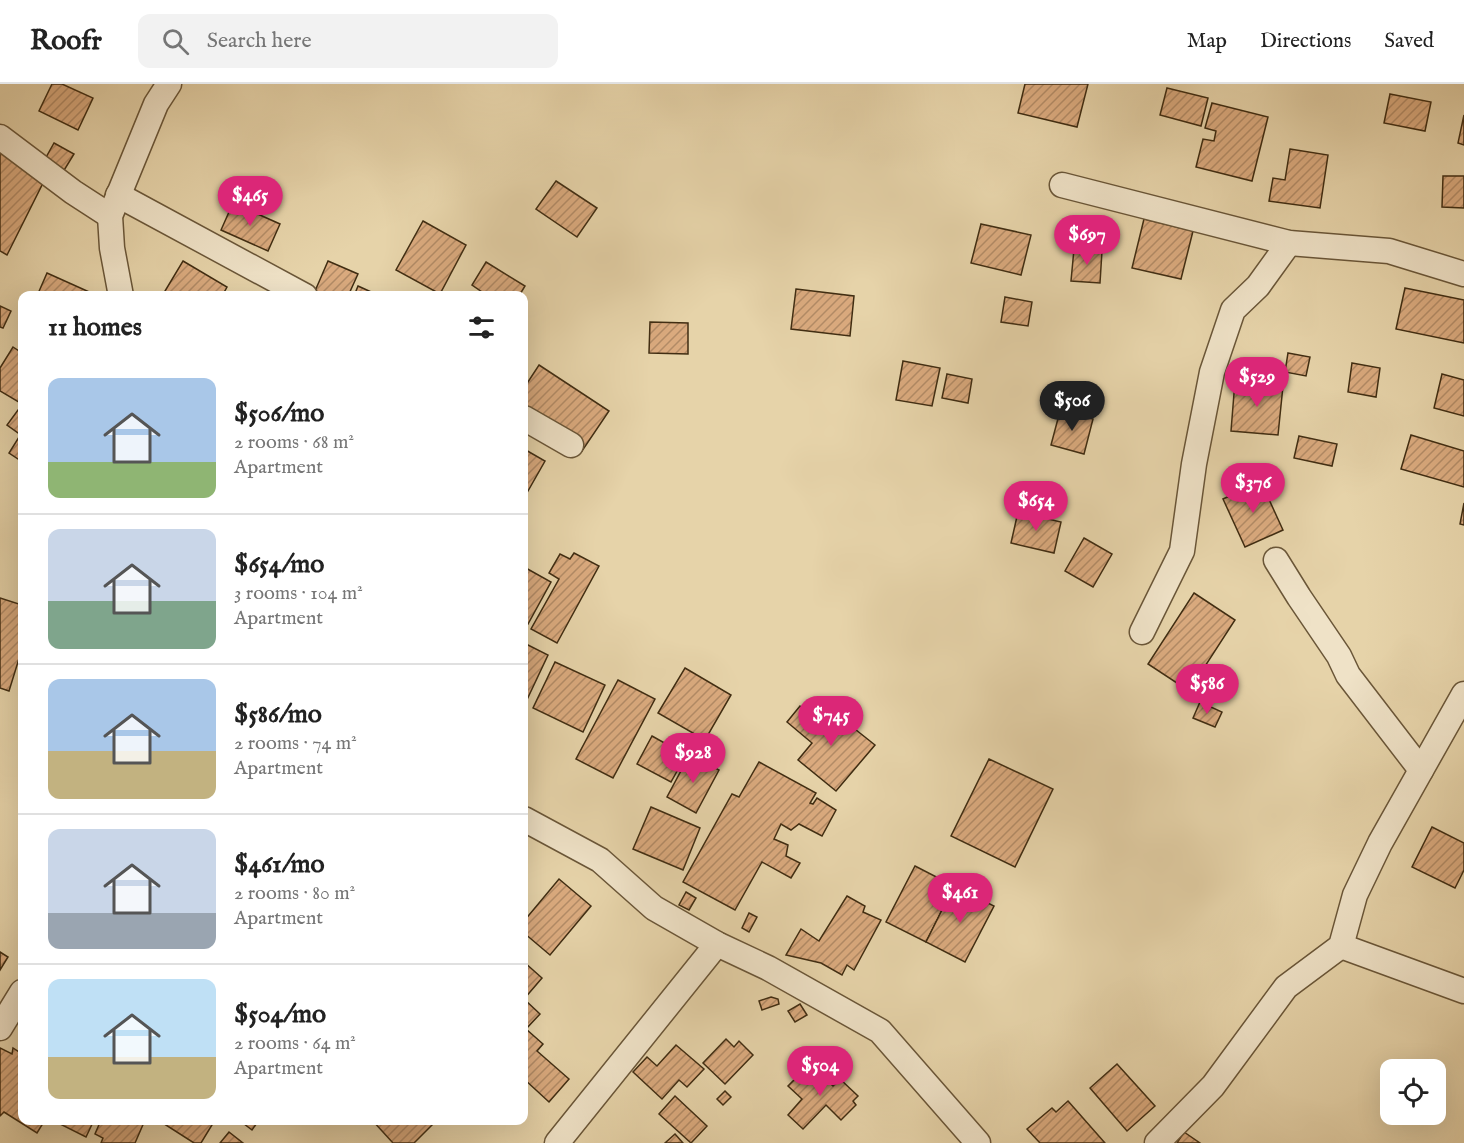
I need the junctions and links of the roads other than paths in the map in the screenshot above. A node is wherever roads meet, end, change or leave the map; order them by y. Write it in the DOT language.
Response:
graph roads {
  1 [pos="169,84"];
  2 [pos="0,137"];
  3 [pos="1062,184"];
  4 [pos="114,205"];
  5 [pos="1289,243"];
  6 [pos="1464,274"];
  7 [pos="120,291"];
  8 [pos="295,291"];
  9 [pos="528,420"];
  10 [pos="571,444"];
  11 [pos="1276,560"];
  12 [pos="1142,632"];
  13 [pos="1464,694"];
  14 [pos="1421,770"];
  15 [pos="528,821"];
  16 [pos="717,944"];
  17 [pos="1341,946"];
  18 [pos="1464,991"];
  19 [pos="18,999"];
  20 [pos="0,1028"];
  21 [pos="557,1143"];
  22 [pos="978,1143"];
  23 [pos="1157,1143"];
  1 -- 4 [label="street"];
  2 -- 4 [label="street"];
  3 -- 5 [label="street"];
  4 -- 7 [label="street"];
  4 -- 8 [label="street"];
  5 -- 6 [label="street"];
  5 -- 12 [label="street"];
  9 -- 10 [label="street"];
  11 -- 14 [label="street"];
  13 -- 14 [label="street"];
  14 -- 17 [label="street"];
  15 -- 16 [label="street"];
  16 -- 21 [label="street"];
  16 -- 22 [label="street"];
  17 -- 18 [label="street"];
  17 -- 23 [label="street"];
  19 -- 20 [label="street"];
}
